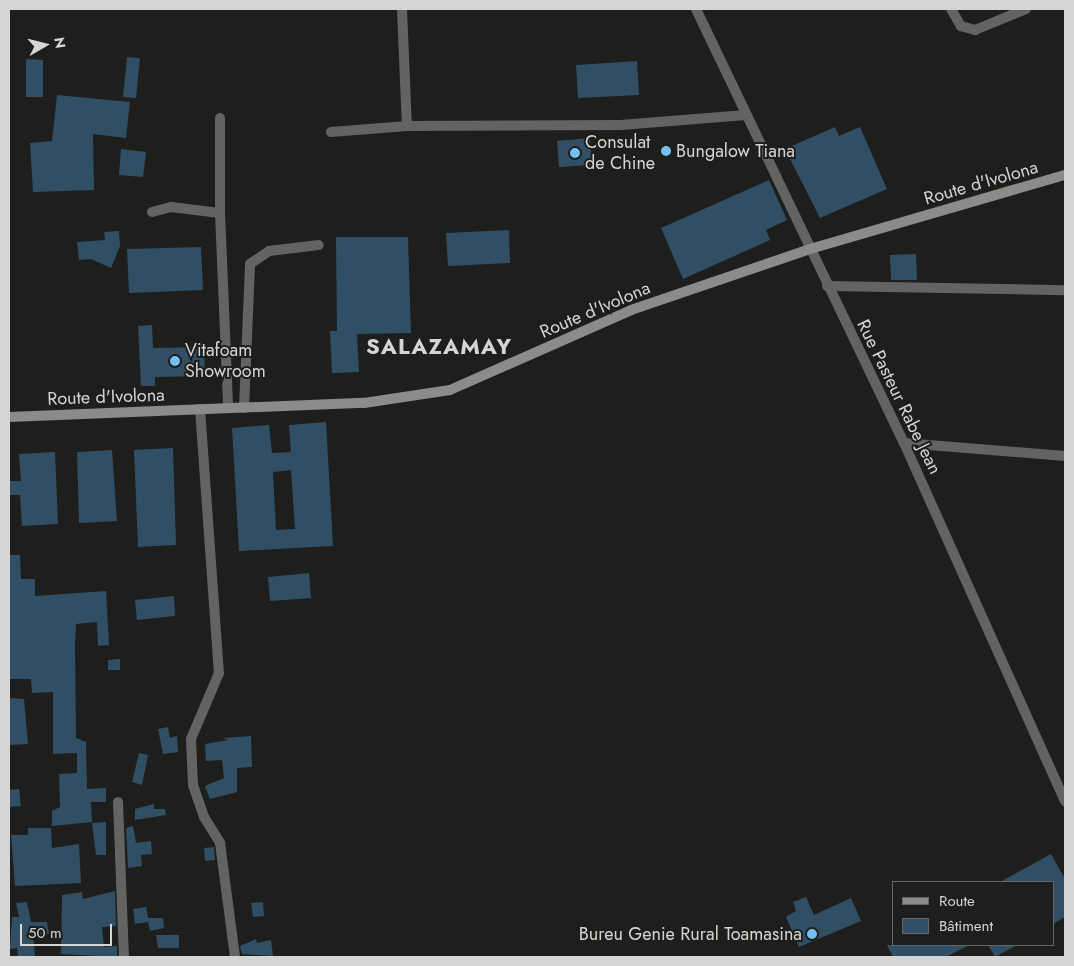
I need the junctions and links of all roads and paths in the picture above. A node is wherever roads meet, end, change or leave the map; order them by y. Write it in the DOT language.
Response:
graph roads {
  1 [pos="402,9"];
  2 [pos="696,9"];
  3 [pos="951,9"];
  4 [pos="1026,9"];
  5 [pos="746,115"];
  6 [pos="220,118"];
  7 [pos="407,126"];
  8 [pos="331,132"];
  9 [pos="1065,175"];
  10 [pos="152,212"];
  11 [pos="220,213"];
  12 [pos="319,245"];
  13 [pos="810,249"];
  14 [pos="827,286"];
  15 [pos="1065,290"];
  16 [pos="228,406"];
  17 [pos="244,408"];
  18 [pos="200,409"];
  19 [pos="9,417"];
  20 [pos="904,443"];
  21 [pos="1065,456"];
  22 [pos="1065,801"];
  23 [pos="118,802"];
  24 [pos="124,957"];
  25 [pos="235,957"];
  1 -- 7 [label="street"];
  2 -- 5 [label="street, Rue Pasteur Rabe Jean"];
  3 -- 4 [label="street"];
  5 -- 7 [label="street"];
  5 -- 13 [label="street, Rue Pasteur Rabe Jean"];
  6 -- 11 [label="street"];
  7 -- 8 [label="street"];
  9 -- 13 [label="main road, Route d'Ivolona"];
  10 -- 11 [label="street"];
  11 -- 16 [label="street"];
  12 -- 17 [label="street"];
  13 -- 14 [label="street, Rue Pasteur Rabe Jean"];
  13 -- 17 [label="main road, Route d'Ivolona"];
  14 -- 15 [label="street"];
  14 -- 20 [label="street, Rue Pasteur Rabe Jean"];
  16 -- 17 [label="main road, Route d'Ivolona"];
  16 -- 18 [label="main road, Route d'Ivolona"];
  18 -- 19 [label="main road, Route d'Ivolona"];
  18 -- 25 [label="street"];
  20 -- 21 [label="street"];
  20 -- 22 [label="street, Rue Pasteur Rabe Jean"];
  23 -- 24 [label="street"];
}
